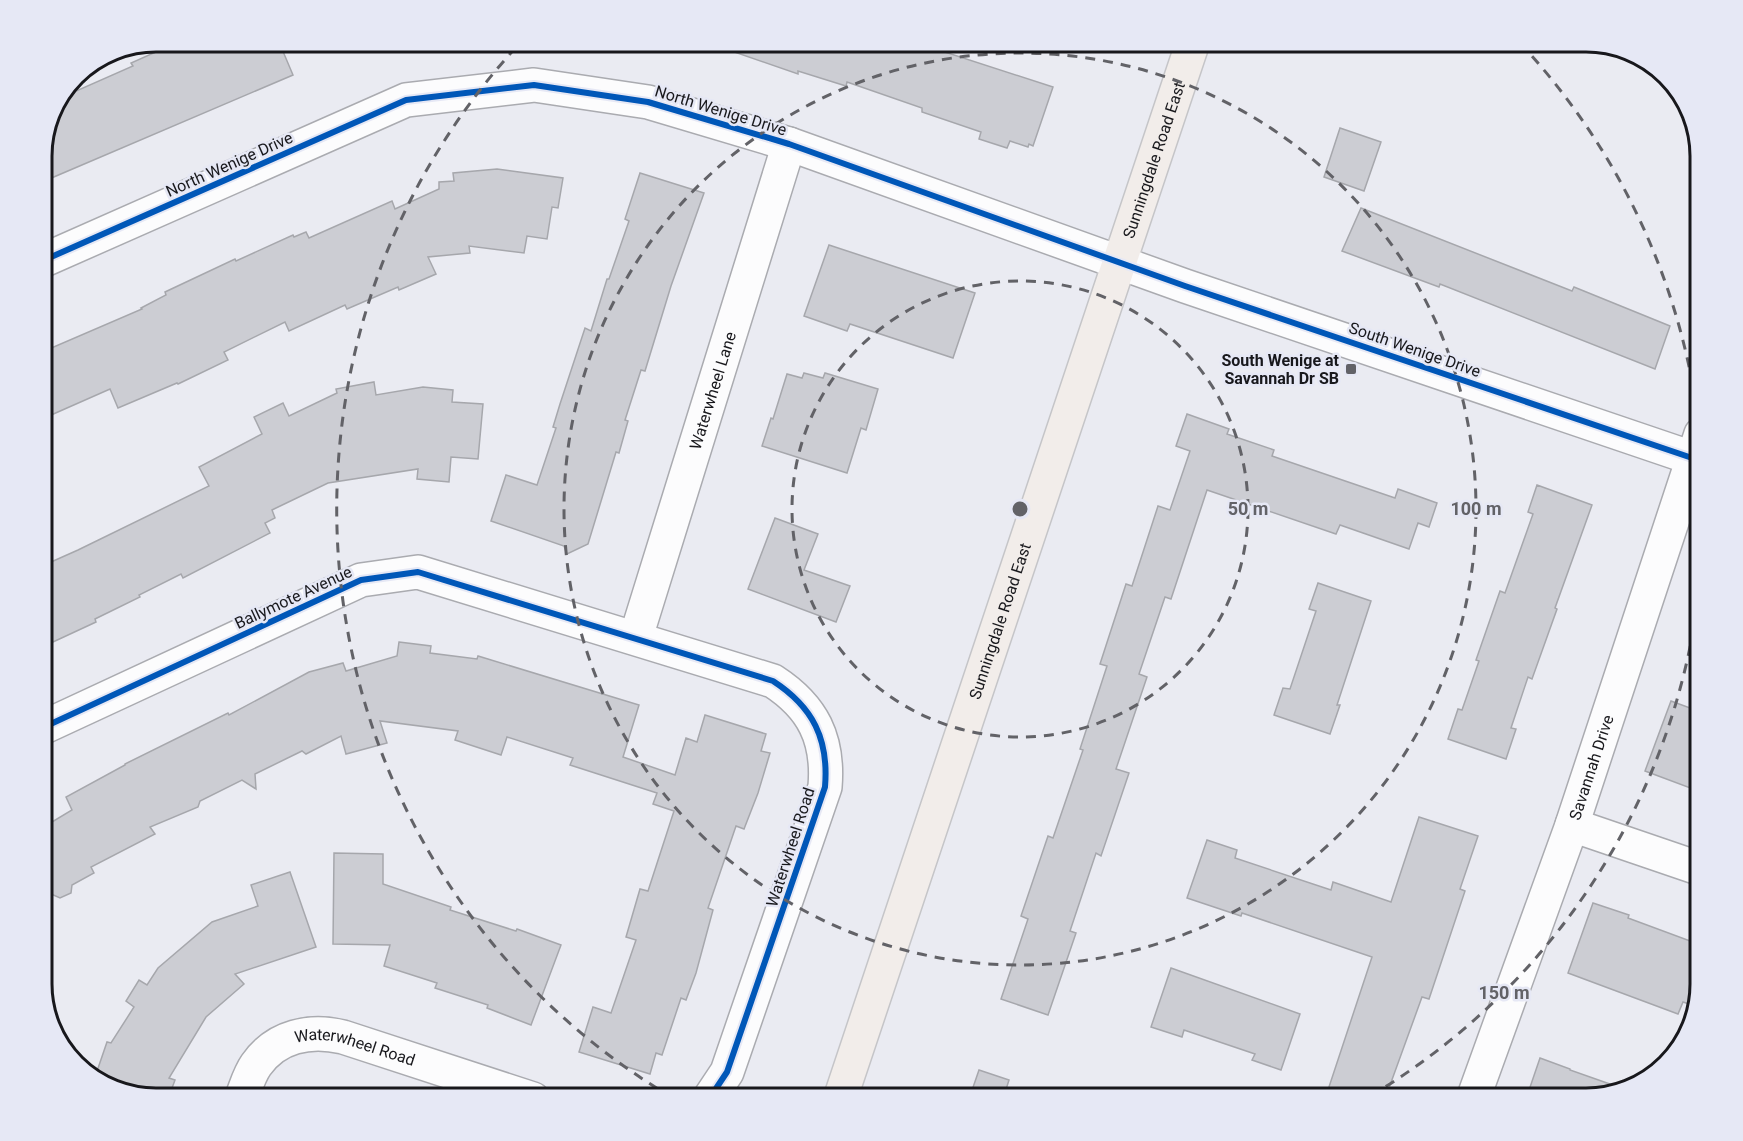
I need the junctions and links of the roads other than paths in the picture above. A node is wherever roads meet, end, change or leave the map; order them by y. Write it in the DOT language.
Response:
graph roads {
  1 [pos="1190,52"];
  2 [pos="789,144"];
  3 [pos="53,256"];
  4 [pos="1120,262"];
  5 [pos="1690,448"];
  6 [pos="1690,475"];
  7 [pos="636,637"];
  8 [pos="53,723"];
  9 [pos="1572,825"];
  10 [pos="1690,865"];
  11 [pos="245,1088"];
  12 [pos="499,1088"];
  13 [pos="716,1088"];
  14 [pos="844,1088"];
  15 [pos="1477,1088"];
  1 -- 4 [label="main road, Sunningdale Road East"];
  2 -- 3 [label="street, North Wenige Drive"];
  2 -- 4 [label="street, North Wenige Drive"];
  2 -- 7 [label="street, Waterwheel Lane"];
  4 -- 5 [label="street, South Wenige Drive"];
  4 -- 14 [label="main road, Sunningdale Road East"];
  6 -- 9 [label="street, Savannah Drive"];
  7 -- 8 [label="street, Ballymote Avenue"];
  7 -- 13 [label="street, Waterwheel Road"];
  9 -- 10 [label="street"];
  9 -- 15 [label="street, Savannah Drive"];
  11 -- 12 [label="street, Waterwheel Road"];
}
